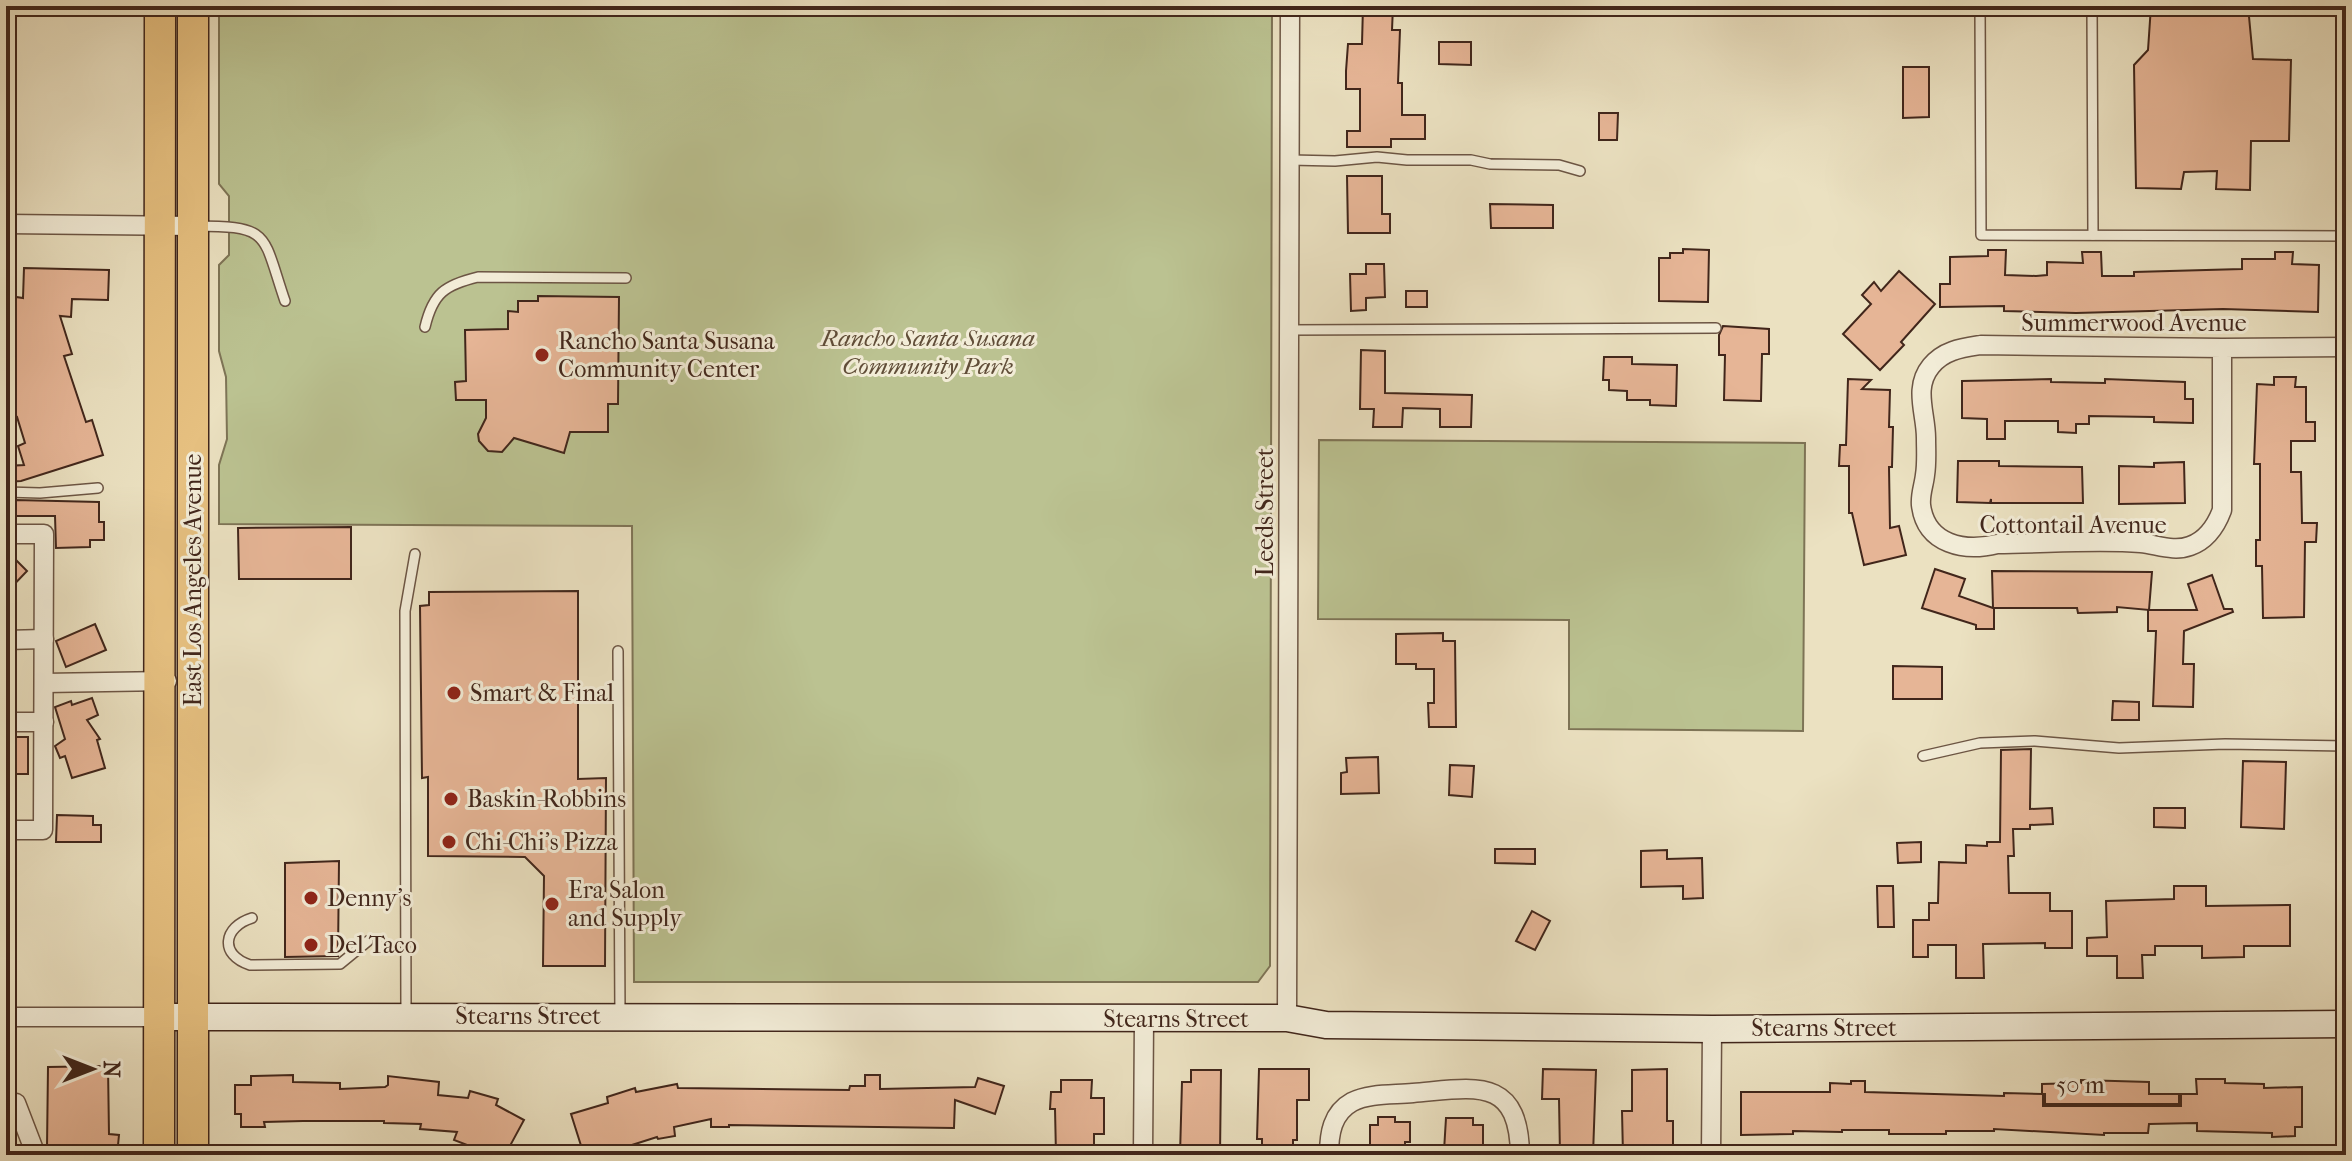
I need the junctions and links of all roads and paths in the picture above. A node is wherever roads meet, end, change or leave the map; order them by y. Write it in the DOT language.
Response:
graph roads {
  1 [pos="160,6"];
  2 [pos="193,6"];
  3 [pos="1290,6"];
  4 [pos="1980,6"];
  5 [pos="2092,6"];
  6 [pos="1290,160"];
  7 [pos="1580,171"];
  8 [pos="6,224"];
  9 [pos="160,226"];
  10 [pos="193,226"];
  11 [pos="2093,235"];
  12 [pos="2346,236"];
  13 [pos="626,278"];
  14 [pos="285,301"];
  15 [pos="425,327"];
  16 [pos="1716,328"];
  17 [pos="1290,330"];
  18 [pos="2346,347"];
  19 [pos="2222,348"];
  20 [pos="98,488"];
  21 [pos="6,492"];
  22 [pos="6,534"];
  23 [pos="1936,535"];
  24 [pos="415,554"];
  25 [pos="44,639"];
  26 [pos="6,640"];
  27 [pos="618,651"];
  28 [pos="194,680"];
  29 [pos="161,681"];
  30 [pos="44,683"];
  31 [pos="6,722"];
  32 [pos="44,722"];
  33 [pos="2346,746"];
  34 [pos="1923,756"];
  35 [pos="6,830"];
  36 [pos="252,918"];
  37 [pos="368,941"];
  38 [pos="406,1016"];
  39 [pos="620,1016"];
  40 [pos="6,1017"];
  41 [pos="160,1017"];
  42 [pos="193,1018"];
  43 [pos="1287,1018"];
  44 [pos="1144,1019"];
  45 [pos="2346,1024"];
  46 [pos="1712,1029"];
  47 [pos="16,1103"];
  48 [pos="36,1155"];
  49 [pos="159,1155"];
  50 [pos="193,1155"];
  51 [pos="1143,1155"];
  52 [pos="1329,1155"];
  53 [pos="1520,1155"];
  54 [pos="1711,1155"];
  1 -- 9 [label="main road, East Los Angeles Avenue"];
  2 -- 10 [label="main road, East Los Angeles Avenue"];
  3 -- 6 [label="street, Leeds Street"];
  4 -- 11 [label="lane"];
  5 -- 11 [label="lane"];
  6 -- 7 [label="lane"];
  6 -- 17 [label="street, Leeds Street"];
  8 -- 9 [label="street"];
  9 -- 10 [label="street"];
  9 -- 29 [label="main road, East Los Angeles Avenue"];
  10 -- 14 [label="lane"];
  10 -- 28 [label="main road, East Los Angeles Avenue"];
  11 -- 12 [label="lane"];
  13 -- 15 [label="lane"];
  16 -- 17 [label="lane"];
  17 -- 43 [label="street, Leeds Street"];
  18 -- 19 [label="street, Summerwood Avenue"];
  19 -- 23 [label="street, Cottontail Avenue"];
  19 -- 23 [label="street, Summerwood Avenue"];
  20 -- 21 [label="lane"];
  22 -- 25 [label="street"];
  24 -- 38 [label="lane"];
  25 -- 26 [label="street"];
  25 -- 30 [label="street"];
  27 -- 39 [label="lane"];
  28 -- 29 [label="street"];
  28 -- 42 [label="main road, East Los Angeles Avenue"];
  29 -- 30 [label="street"];
  29 -- 41 [label="main road, East Los Angeles Avenue"];
  30 -- 32 [label="street"];
  31 -- 32 [label="street"];
  32 -- 35 [label="street"];
  33 -- 34 [label="lane"];
  36 -- 37 [label="lane"];
  38 -- 39 [label="main road, Stearns Street"];
  38 -- 42 [label="main road, Stearns Street"];
  39 -- 44 [label="main road, Stearns Street"];
  40 -- 41 [label="street, Stearns Street"];
  41 -- 42 [label="main road, Stearns Street"];
  41 -- 49 [label="main road, East Los Angeles Avenue"];
  42 -- 50 [label="main road, East Los Angeles Avenue"];
  43 -- 44 [label="main road, Stearns Street"];
  43 -- 46 [label="main road, Stearns Street"];
  44 -- 51 [label="street"];
  45 -- 46 [label="main road, Stearns Street"];
  46 -- 54 [label="street"];
  47 -- 48 [label="street"];
  52 -- 53 [label="street"];
}
